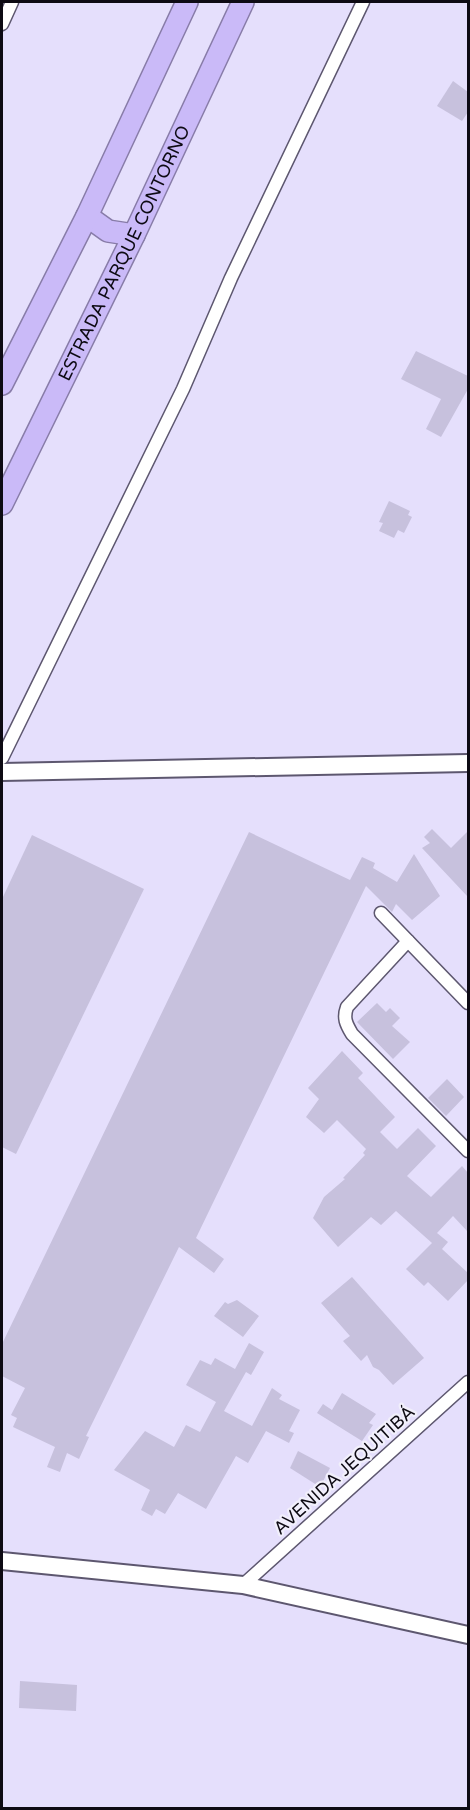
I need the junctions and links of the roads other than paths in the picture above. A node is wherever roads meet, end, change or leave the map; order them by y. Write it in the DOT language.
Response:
graph roads {
  1 [pos="12,2"];
  2 [pos="187,2"];
  3 [pos="243,2"];
  4 [pos="363,2"];
  5 [pos="2,24"];
  6 [pos="87,216"];
  7 [pos="134,235"];
  8 [pos="2,384"];
  9 [pos="2,504"];
  10 [pos="2,758"];
  11 [pos="468,763"];
  12 [pos="2,772"];
  13 [pos="381,913"];
  14 [pos="408,941"];
  15 [pos="468,1003"];
  16 [pos="468,1151"];
  17 [pos="468,1382"];
  18 [pos="2,1561"];
  19 [pos="243,1585"];
  20 [pos="468,1635"];
  1 -- 5 [label="street"];
  2 -- 6 [label="highway"];
  3 -- 7 [label="highway, ESTRADA PARQUE CONTORNO"];
  4 -- 10 [label="street"];
  6 -- 7 [label="highway"];
  6 -- 8 [label="highway"];
  7 -- 9 [label="highway, ESTRADA PARQUE CONTORNO"];
  11 -- 12 [label="main road"];
  13 -- 14 [label="street"];
  14 -- 15 [label="street"];
  14 -- 16 [label="street"];
  17 -- 19 [label="street, AVENIDA JEQUITIBÁ"];
  18 -- 19 [label="main road"];
  19 -- 20 [label="main road"];
}
